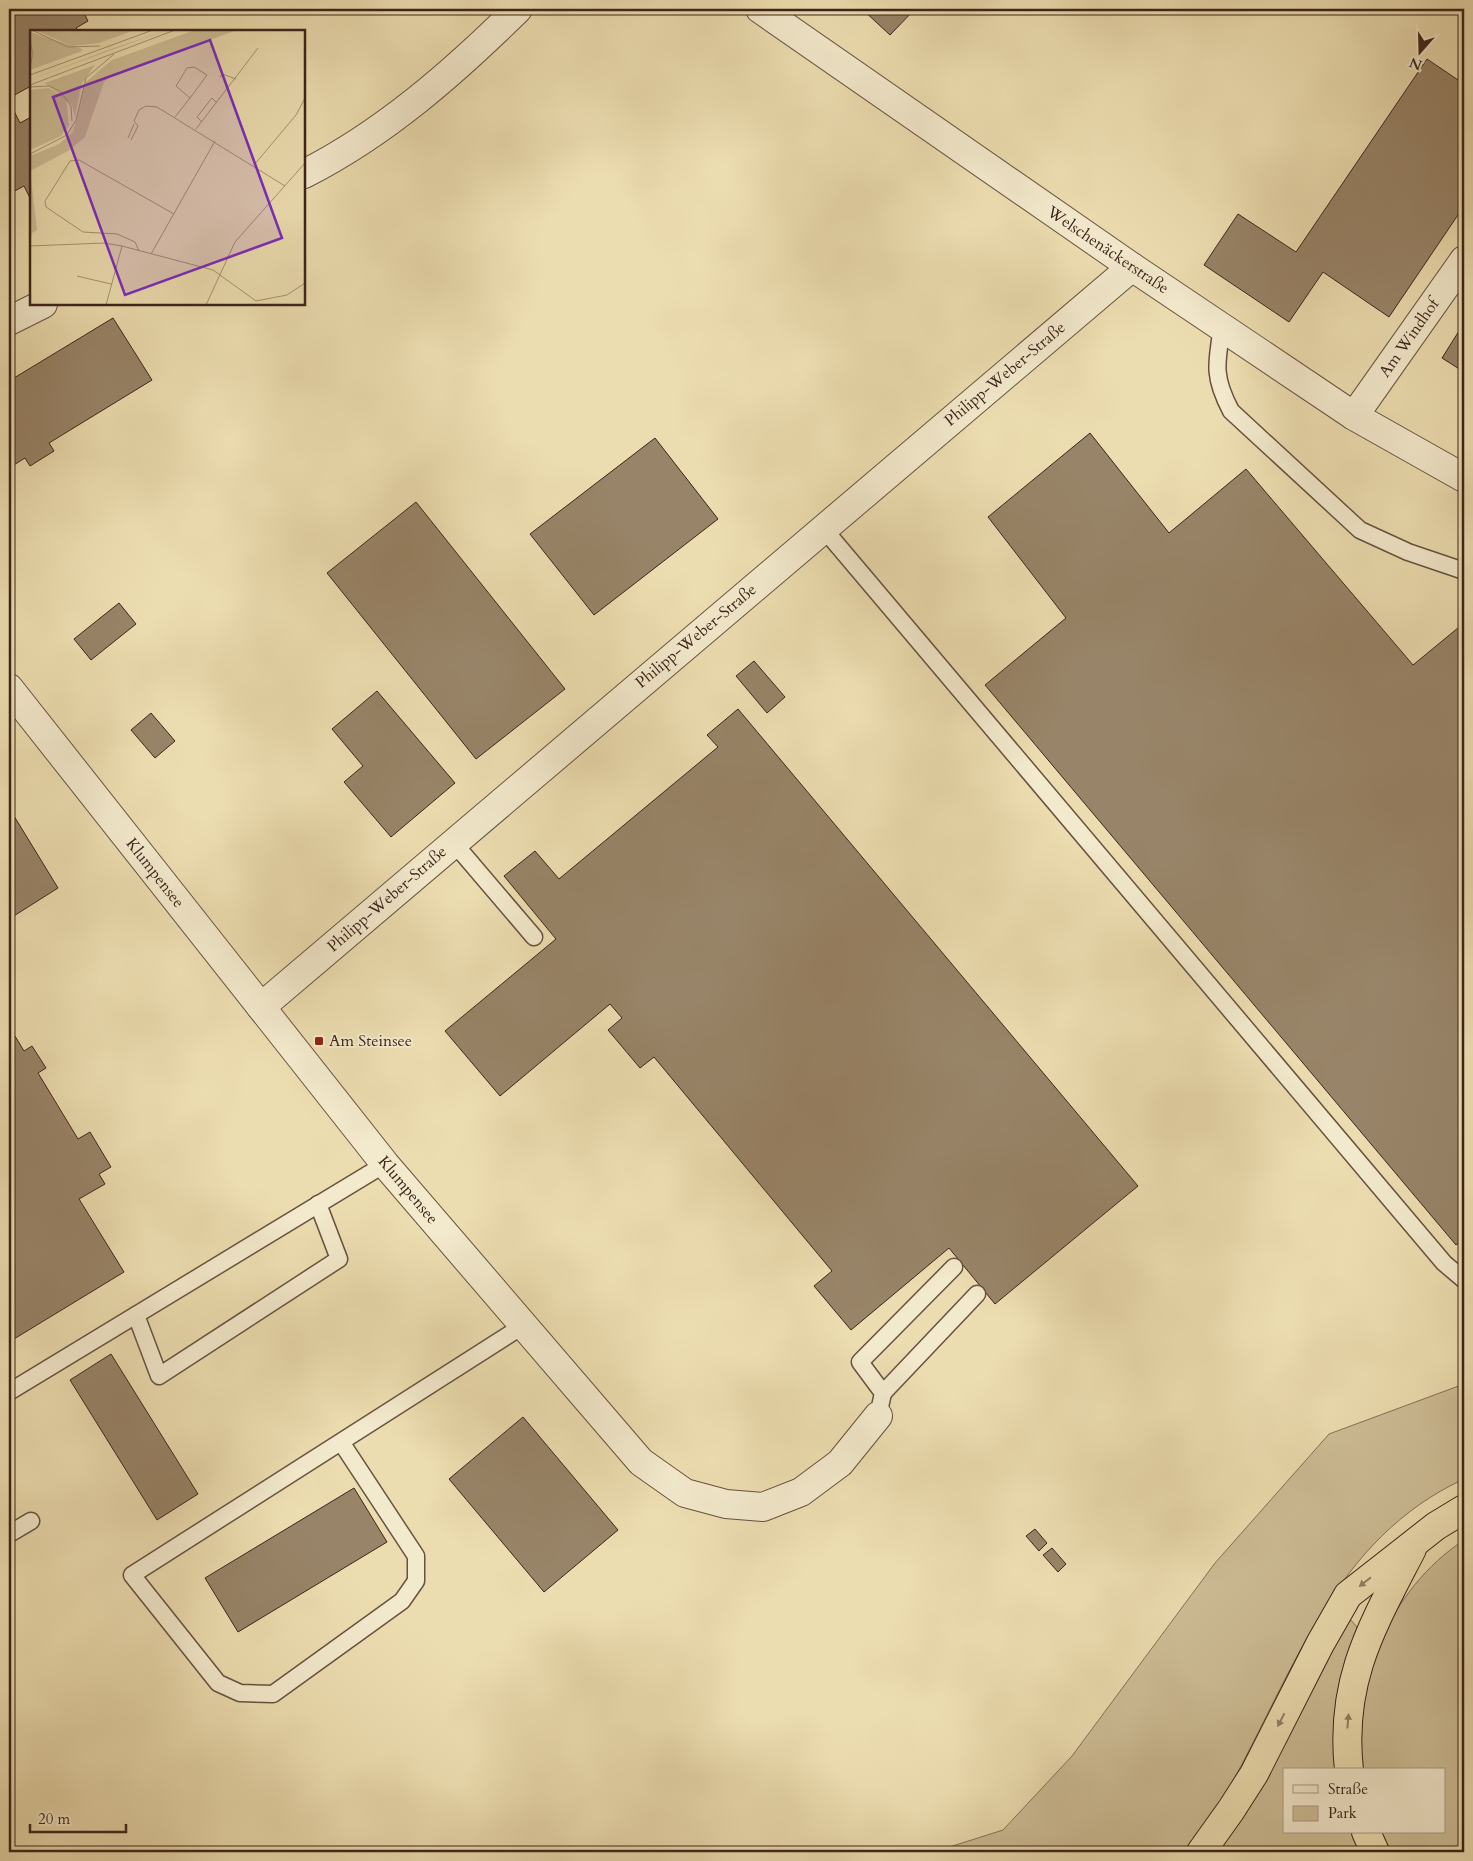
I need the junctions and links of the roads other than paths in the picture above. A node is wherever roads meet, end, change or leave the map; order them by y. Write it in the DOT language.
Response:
graph roads {
  1 [pos="518,9"];
  2 [pos="760,9"];
  3 [pos="305,173"];
  4 [pos="1464,260"];
  5 [pos="1132,266"];
  6 [pos="41,305"];
  7 [pos="9,321"];
  8 [pos="1222,328"];
  9 [pos="1354,416"];
  10 [pos="1464,478"];
  11 [pos="823,528"];
  12 [pos="1464,571"];
  13 [pos="11,694"];
  14 [pos="453,842"];
  15 [pos="534,938"];
  16 [pos="261,1007"];
  17 [pos="386,1164"];
  18 [pos="318,1204"];
  19 [pos="954,1267"];
  20 [pos="1464,1280"];
  21 [pos="977,1294"];
  22 [pos="136,1315"];
  23 [pos="524,1325"];
  24 [pos="9,1392"];
  25 [pos="880,1405"];
  26 [pos="341,1442"];
  27 [pos="1464,1509"];
  28 [pos="31,1521"];
  29 [pos="9,1534"];
  30 [pos="1417,1541"];
  31 [pos="1349,1768"];
  32 [pos="1367,1834"];
  33 [pos="1200,1852"];
  34 [pos="1375,1852"];
  1 -- 3 [label="street"];
  2 -- 5 [label="street, Welschenäckerstraße"];
  4 -- 9 [label="street, Am Windhof"];
  5 -- 8 [label="street, Welschenäckerstraße"];
  5 -- 11 [label="street, Philipp-Weber-Straße"];
  6 -- 7 [label="street"];
  8 -- 9 [label="street, Welschenäckerstraße"];
  8 -- 12 [label="lane"];
  9 -- 10 [label="street, Welschenäckerstraße"];
  11 -- 14 [label="street, Philipp-Weber-Straße"];
  11 -- 20 [label="lane"];
  13 -- 16 [label="street, Klumpensee"];
  14 -- 15 [label="lane"];
  14 -- 16 [label="street, Philipp-Weber-Straße"];
  16 -- 17 [label="street, Klumpensee"];
  17 -- 18 [label="lane"];
  17 -- 23 [label="street, Klumpensee"];
  18 -- 22 [label="lane"];
  18 -- 22 [label="lane"];
  19 -- 25 [label="lane"];
  21 -- 25 [label="lane"];
  22 -- 24 [label="lane"];
  23 -- 25 [label="street, Klumpensee"];
  23 -- 26 [label="lane"];
  26 -- 26 [label="lane"];
  27 -- 30 [label="highway"];
  28 -- 29 [label="lane"];
  31 -- 30 [label="highway, one-way"];
  30 -- 33 [label="highway, one-way"];
  32 -- 34 [label="highway"];
}
